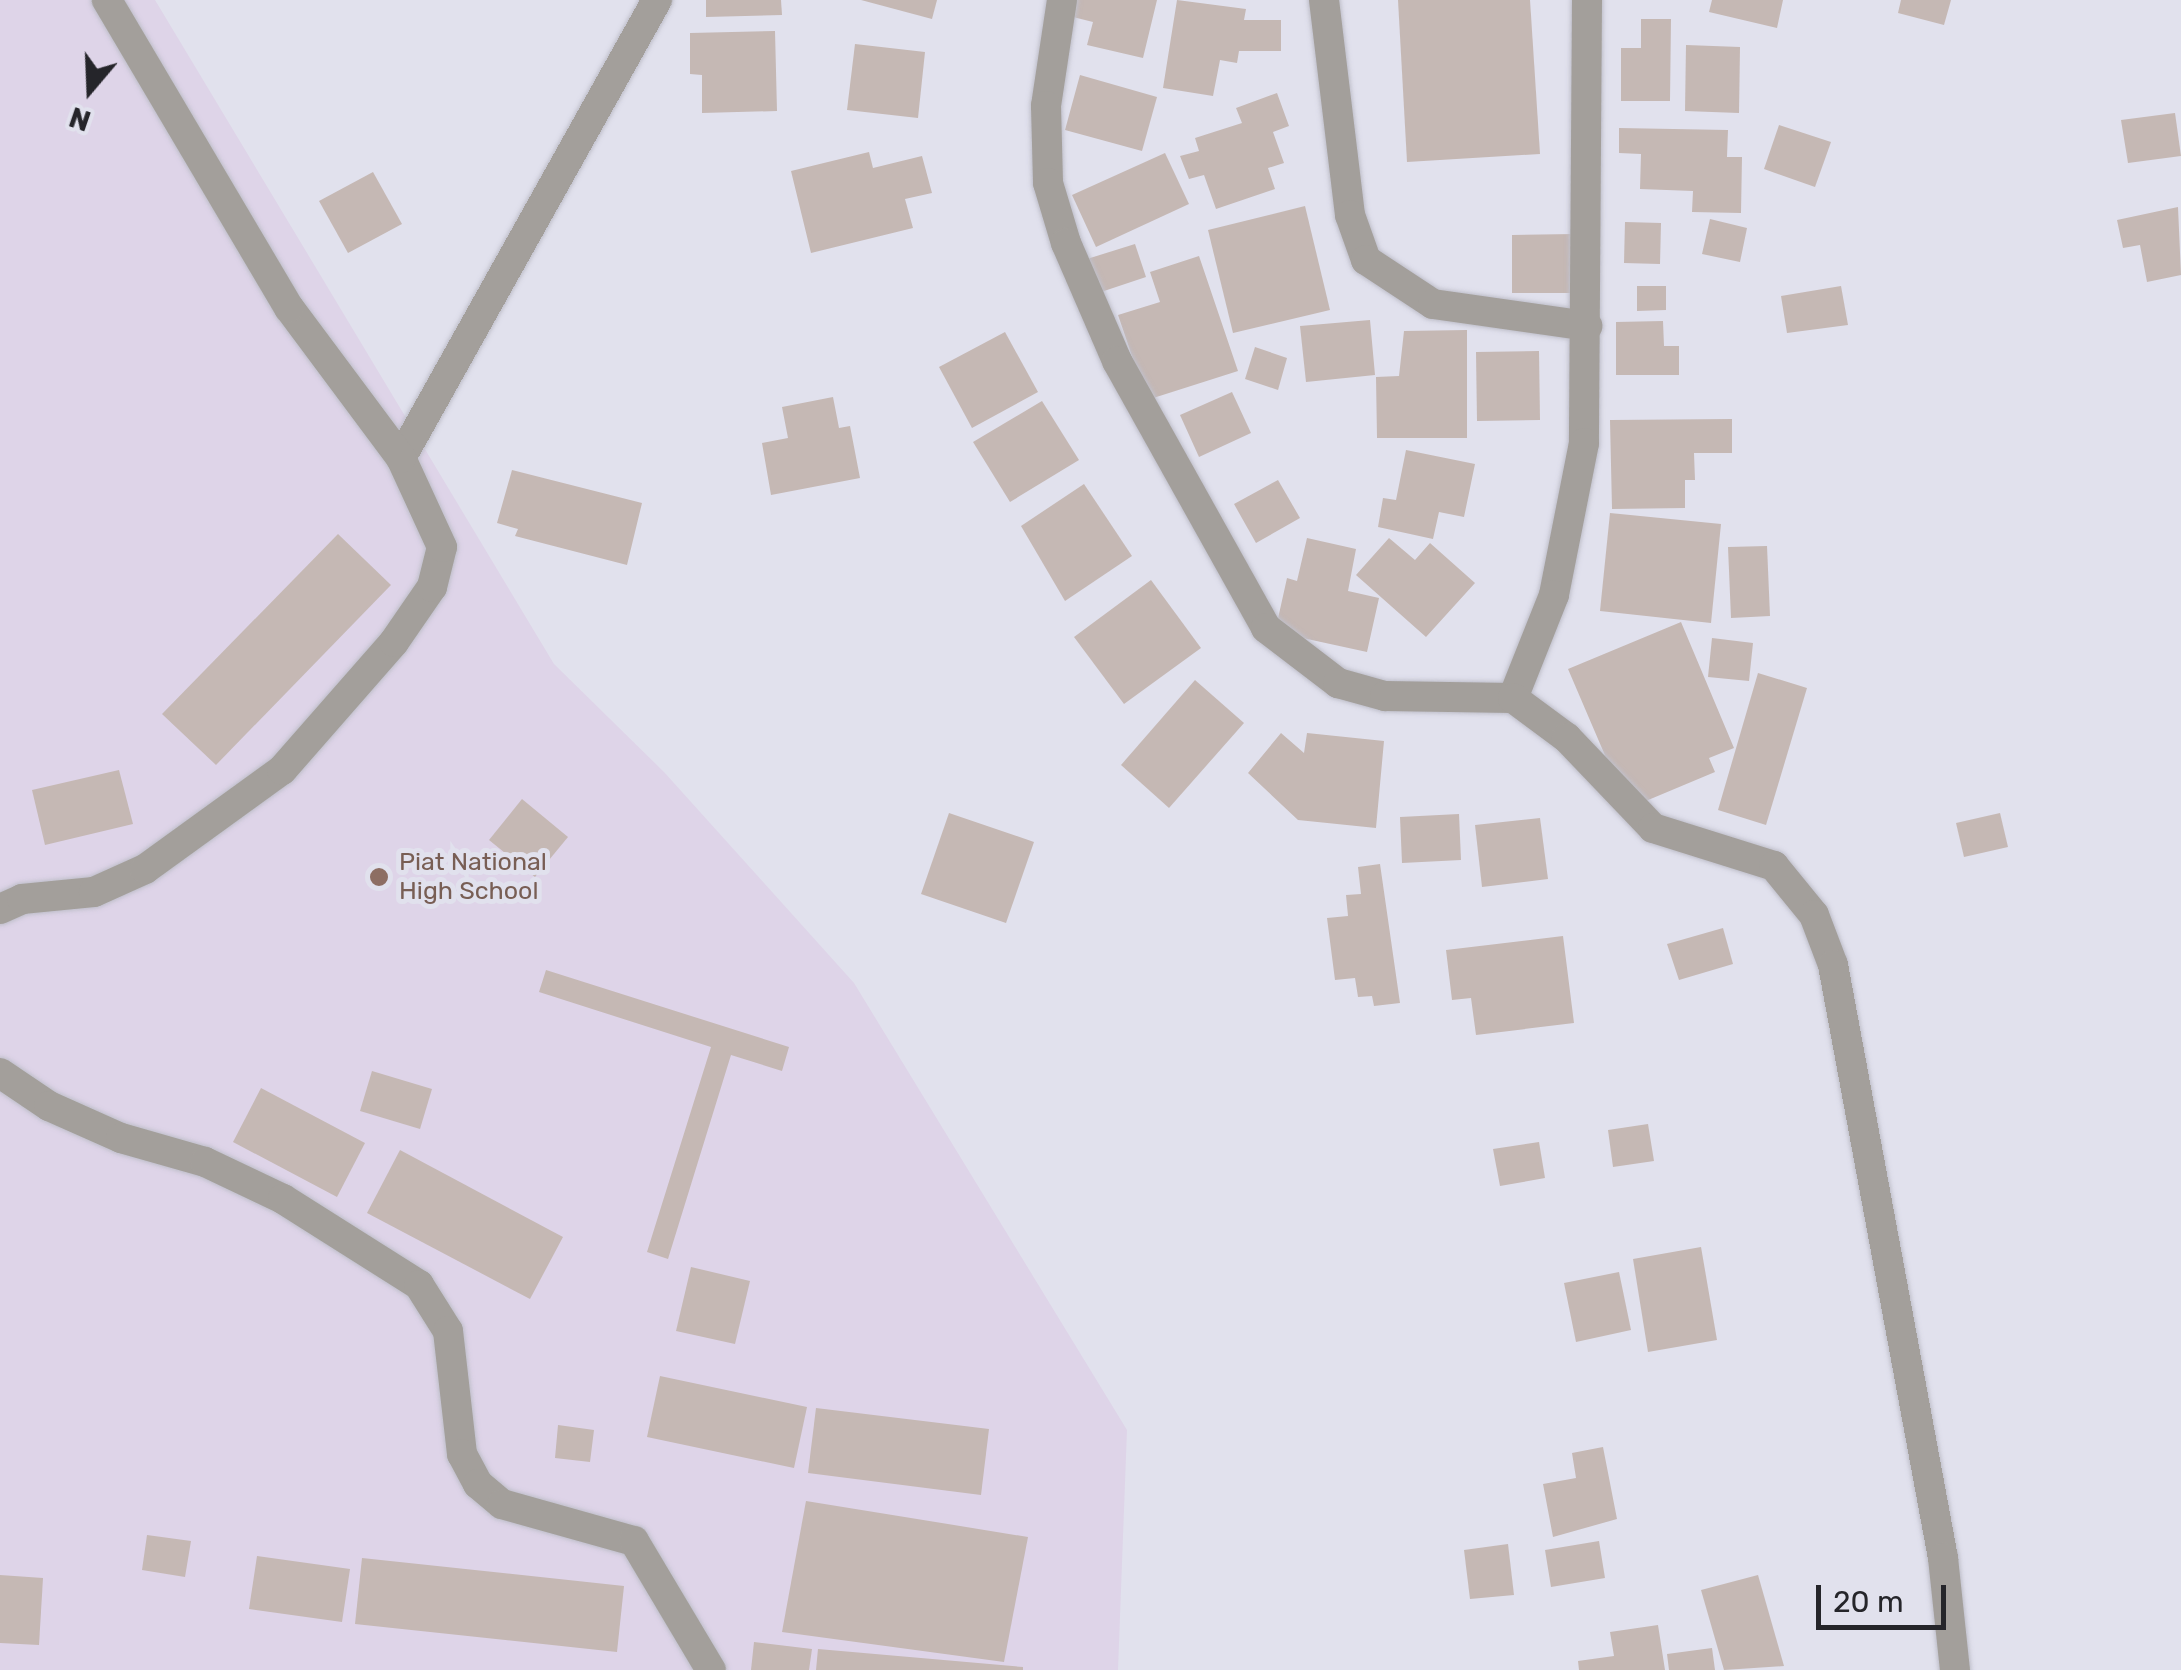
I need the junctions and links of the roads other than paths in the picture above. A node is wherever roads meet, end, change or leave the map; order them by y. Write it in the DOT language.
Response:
graph roads {
  1 [pos="107,0"];
  2 [pos="657,0"];
  3 [pos="1062,0"];
  4 [pos="1324,0"];
  5 [pos="1587,0"];
  6 [pos="1587,326"];
  7 [pos="401,458"];
  8 [pos="1513,698"];
  9 [pos="0,908"];
  10 [pos="0,1073"];
  11 [pos="712,1670"];
  12 [pos="1955,1670"];
  1 -- 7 [label="street"];
  2 -- 7 [label="street"];
  3 -- 8 [label="street"];
  4 -- 6 [label="street"];
  5 -- 6 [label="street"];
  6 -- 8 [label="street"];
  7 -- 9 [label="street"];
  8 -- 12 [label="street"];
  10 -- 11 [label="street"];
}
